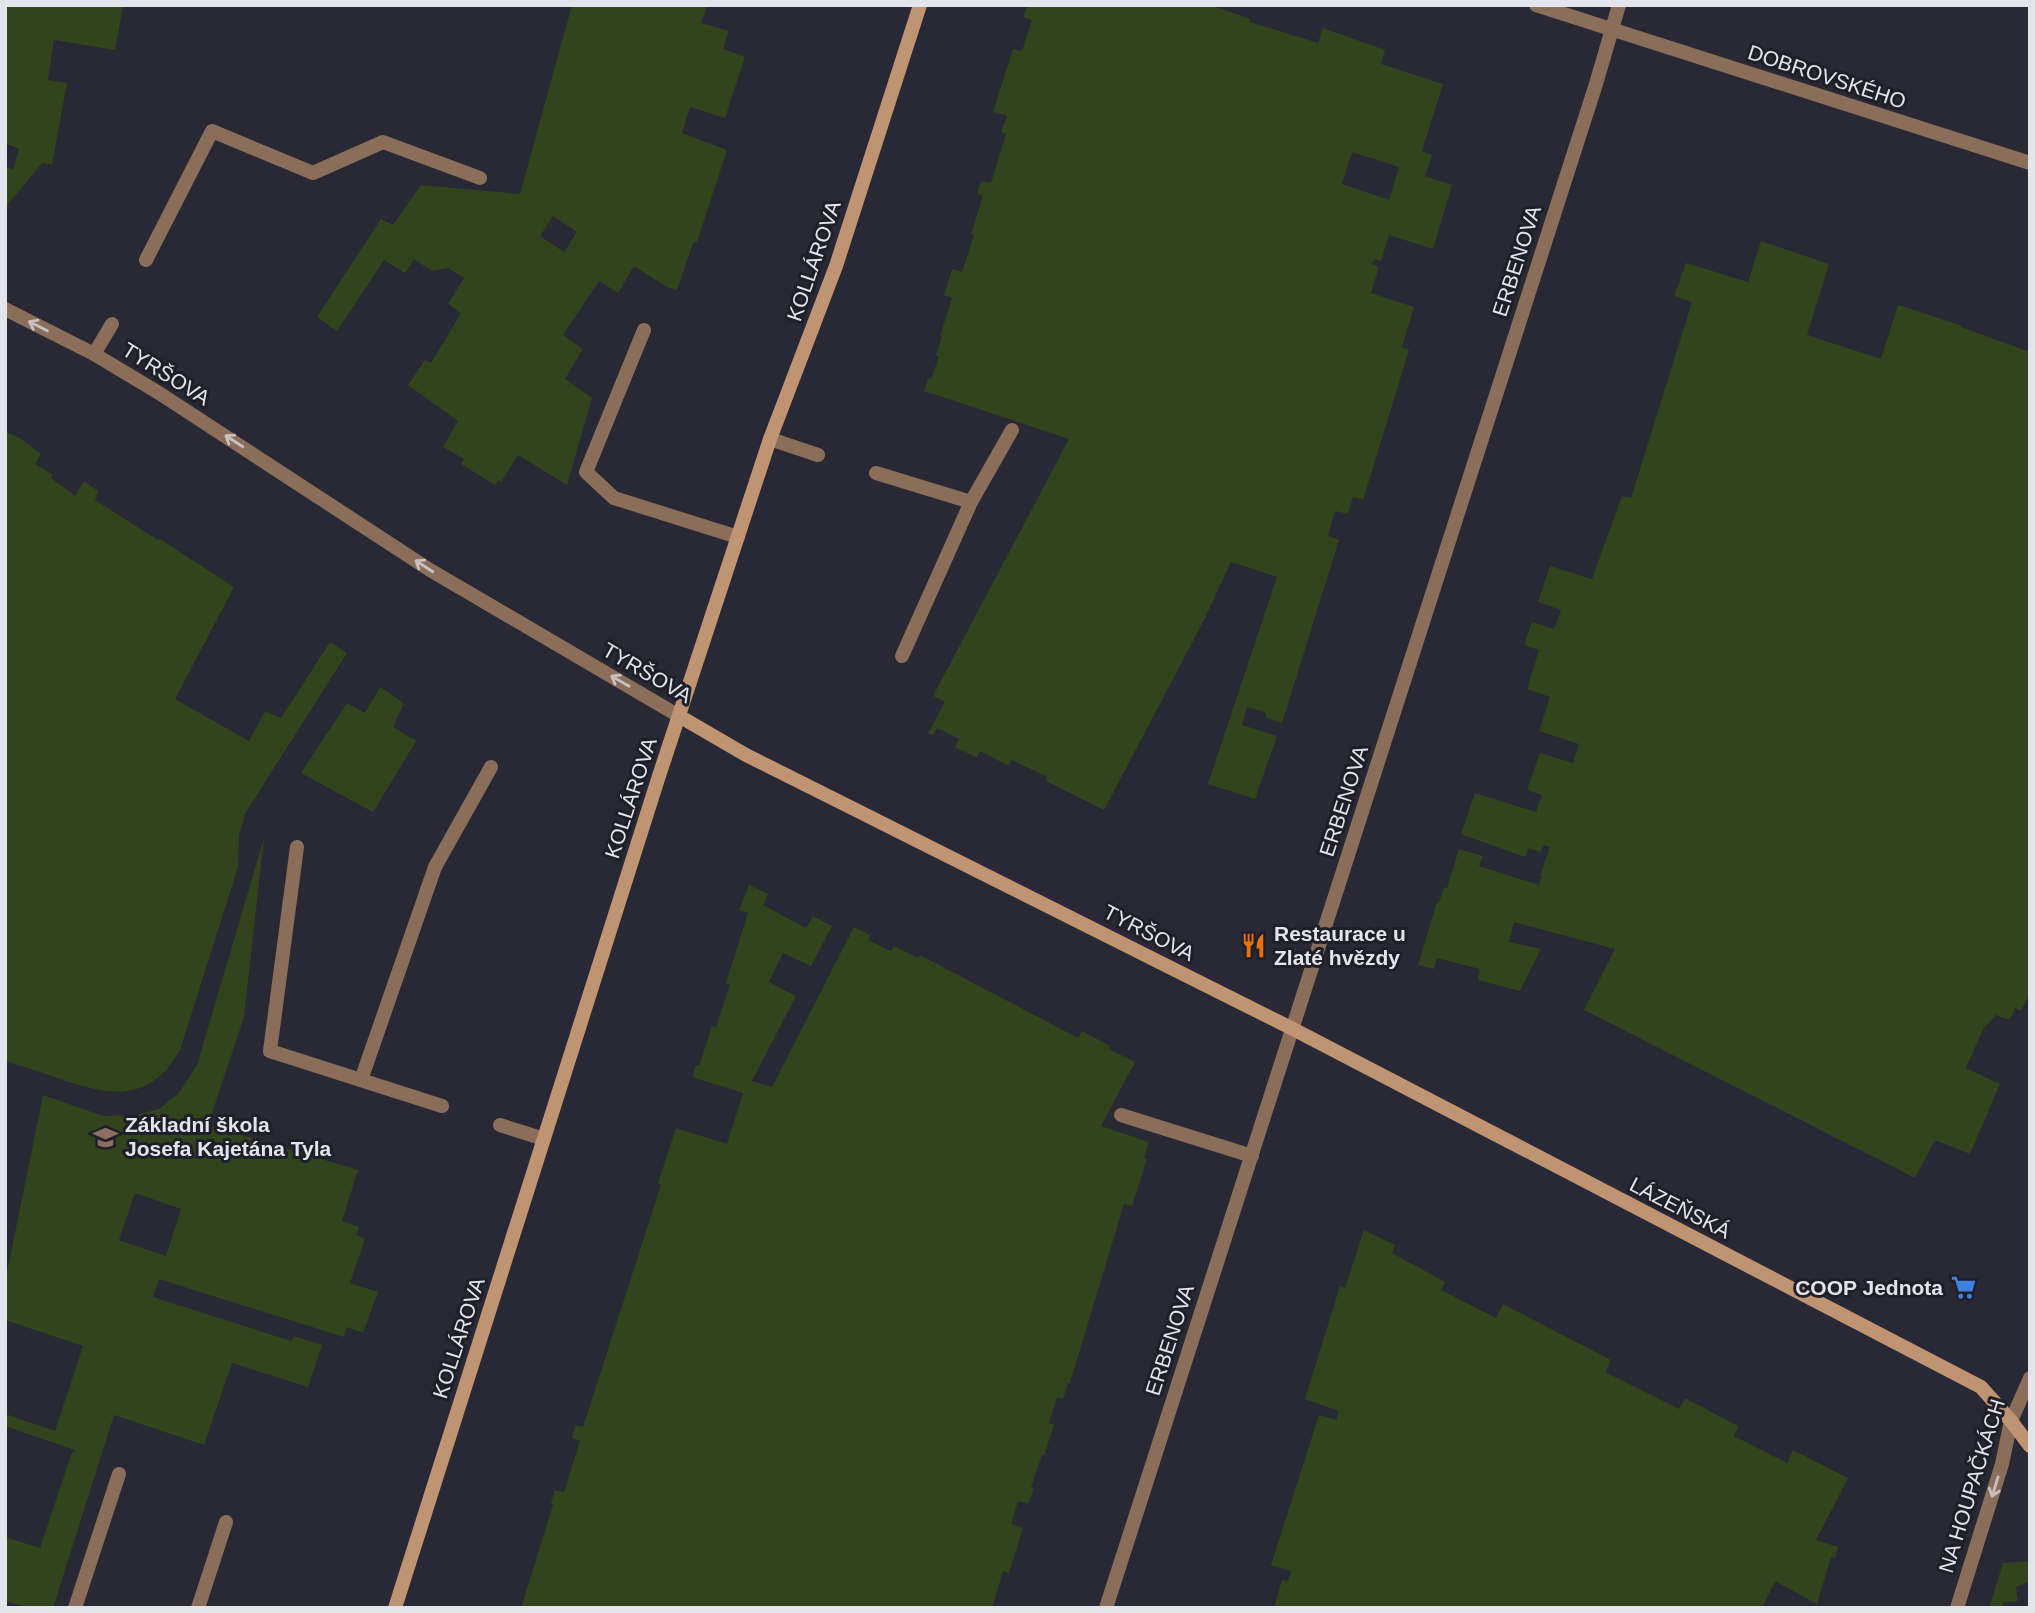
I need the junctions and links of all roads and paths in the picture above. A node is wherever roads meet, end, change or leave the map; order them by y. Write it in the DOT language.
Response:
graph roads {
  1 [pos="920,5"];
  2 [pos="1536,5"];
  3 [pos="1619,5"];
  4 [pos="1613,30"];
  5 [pos="2030,163"];
  6 [pos="480,178"];
  7 [pos="146,260"];
  8 [pos="5,309"];
  9 [pos="112,324"];
  10 [pos="644,330"];
  11 [pos="94,354"];
  12 [pos="1012,430"];
  13 [pos="770,439"];
  14 [pos="818,454"];
  15 [pos="876,473"];
  16 [pos="971,502"];
  17 [pos="738,537"];
  18 [pos="902,656"];
  19 [pos="679,716"];
  20 [pos="491,767"];
  21 [pos="297,847"];
  22 [pos="1293,1029"];
  23 [pos="360,1080"];
  24 [pos="442,1106"];
  25 [pos="1121,1115"];
  26 [pos="500,1125"];
  27 [pos="544,1139"];
  28 [pos="1252,1156"];
  29 [pos="2030,1378"];
  30 [pos="2011,1421"];
  31 [pos="2030,1446"];
  32 [pos="119,1474"];
  33 [pos="226,1522"];
  34 [pos="75,1608"];
  35 [pos="198,1608"];
  36 [pos="395,1608"];
  37 [pos="1106,1608"];
  38 [pos="1957,1608"];
  1 -- 13 [label="main road, KOLLÁROVA"];
  2 -- 4 [label="street, DOBROVSKÉHO"];
  3 -- 4 [label="street, ERBENOVA"];
  4 -- 5 [label="street, DOBROVSKÉHO"];
  4 -- 22 [label="street, ERBENOVA"];
  6 -- 7 [label="street"];
  11 -- 8 [label="street, TYRŠOVA, one-way"];
  9 -- 11 [label="street"];
  10 -- 17 [label="street"];
  19 -- 11 [label="street, TYRŠOVA, one-way"];
  12 -- 16 [label="street"];
  13 -- 14 [label="street"];
  13 -- 17 [label="main road, KOLLÁROVA"];
  15 -- 16 [label="street"];
  16 -- 18 [label="street"];
  17 -- 19 [label="main road, KOLLÁROVA"];
  19 -- 22 [label="main road, TYRŠOVA"];
  19 -- 27 [label="main road, KOLLÁROVA"];
  20 -- 23 [label="street"];
  21 -- 23 [label="street"];
  22 -- 28 [label="street, ERBENOVA"];
  22 -- 30 [label="main road, LÁZEŇSKÁ"];
  23 -- 24 [label="street"];
  25 -- 28 [label="street"];
  26 -- 27 [label="street"];
  27 -- 36 [label="main road, KOLLÁROVA"];
  28 -- 37 [label="street, ERBENOVA"];
  29 -- 30 [label="street, NA HOUPAČKÁCH"];
  30 -- 31 [label="main road, LÁZEŇSKÁ"];
  30 -- 38 [label="street, NA HOUPAČKÁCH, one-way"];
  32 -- 34 [label="street"];
  33 -- 35 [label="street"];
}
